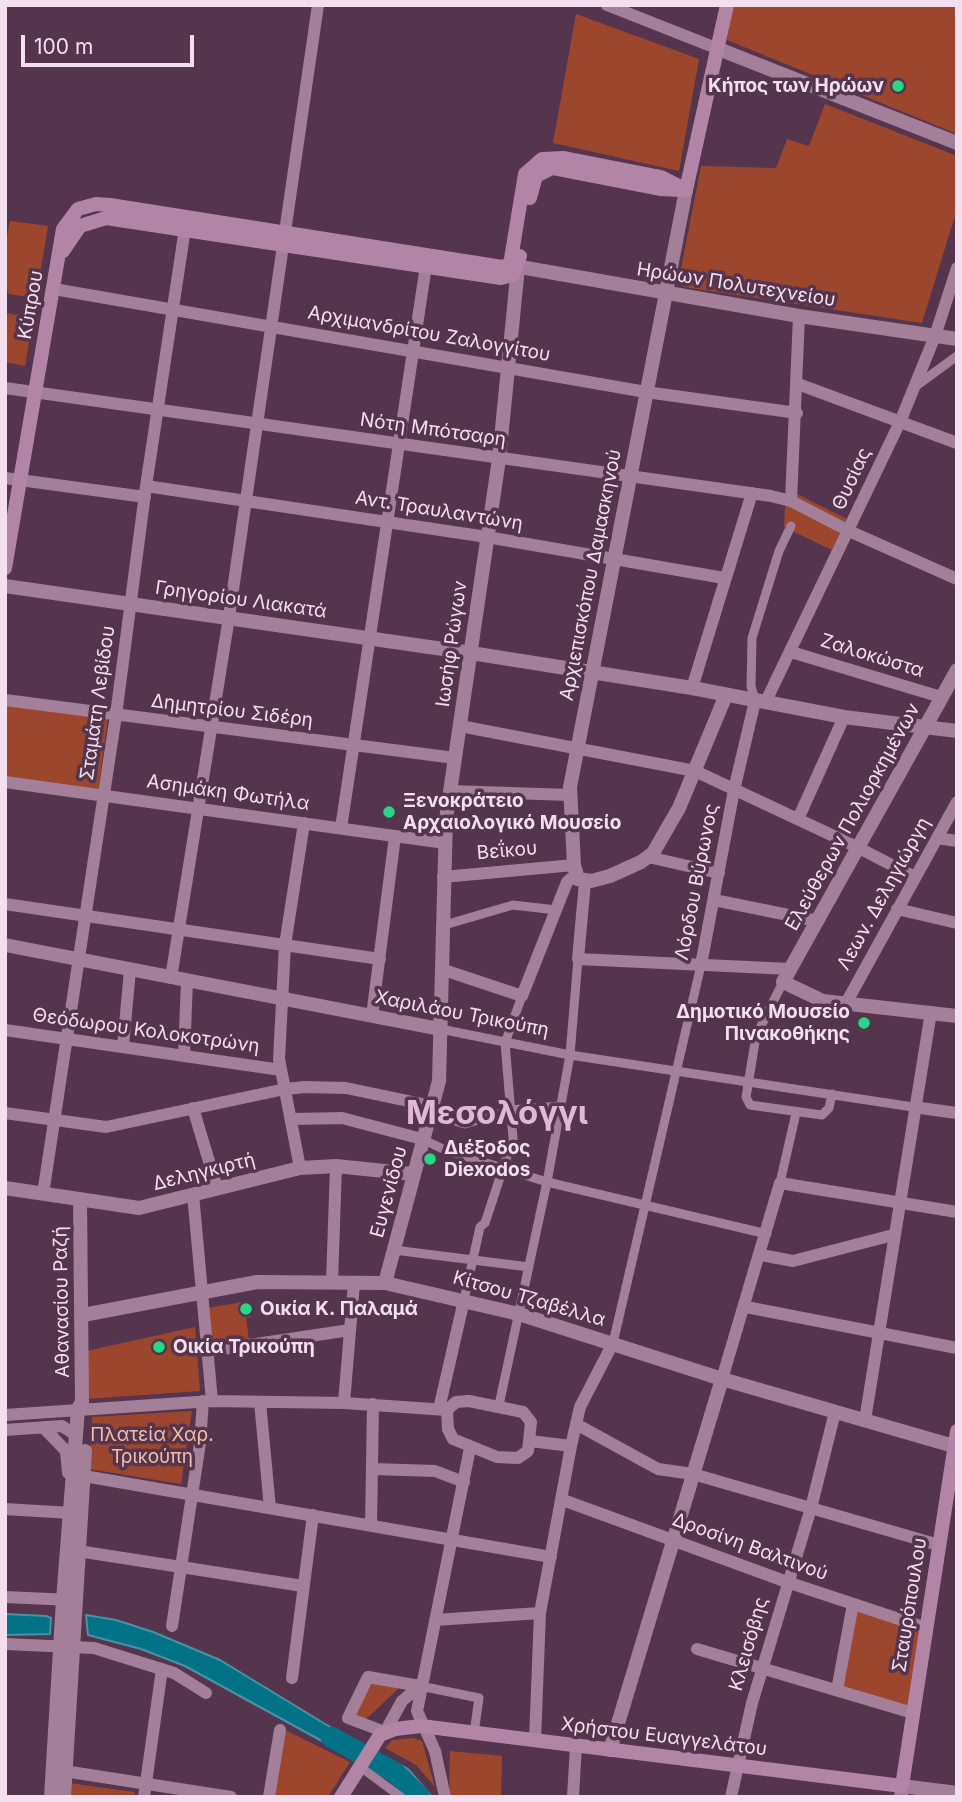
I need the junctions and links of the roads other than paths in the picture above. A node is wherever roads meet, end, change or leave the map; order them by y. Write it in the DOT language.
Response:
graph roads {
  1 [pos="318,5"];
  2 [pos="607,5"];
  3 [pos="727,5"];
  4 [pos="716,48"];
  5 [pos="957,143"];
  6 [pos="686,190"];
  7 [pos="185,224"];
  8 [pos="283,239"];
  9 [pos="59,256"];
  10 [pos="426,261"];
  11 [pos="513,266"];
  12 [pos="957,268"];
  13 [pos="54,289"];
  14 [pos="666,294"];
  15 [pos="172,310"];
  16 [pos="799,316"];
  17 [pos="269,326"];
  18 [pos="935,336"];
  19 [pos="957,339"];
  20 [pos="411,350"];
  21 [pos="957,356"];
  22 [pos="508,366"];
  23 [pos="798,384"];
  24 [pos="916,386"];
  25 [pos="5,388"];
  26 [pos="646,392"];
  27 [pos="34,393"];
  28 [pos="157,411"];
  29 [pos="797,413"];
  30 [pos="900,422"];
  31 [pos="257,424"];
  32 [pos="957,443"];
  33 [pos="399,444"];
  34 [pos="499,459"];
  35 [pos="630,474"];
  36 [pos="12,479"];
  37 [pos="145,491"];
  38 [pos="752,493"];
  39 [pos="246,501"];
  40 [pos="791,501"];
  41 [pos="386,522"];
  42 [pos="791,526"];
  43 [pos="849,531"];
  44 [pos="487,537"];
  45 [pos="615,560"];
  46 [pos="5,569"];
  47 [pos="724,578"];
  48 [pos="957,579"];
  49 [pos="5,586"];
  50 [pos="131,604"];
  51 [pos="229,617"];
  52 [pos="368,638"];
  53 [pos="791,652"];
  54 [pos="471,653"];
  55 [pos="957,670"];
  56 [pos="594,673"];
  57 [pos="692,688"];
  58 [pos="726,695"];
  59 [pos="941,697"];
  60 [pos="5,700"];
  61 [pos="761,701"];
  62 [pos="116,715"];
  63 [pos="845,717"];
  64 [pos="460,726"];
  65 [pos="212,727"];
  66 [pos="924,727"];
  67 [pos="957,731"];
  68 [pos="352,746"];
  69 [pos="576,749"];
  70 [pos="455,758"];
  71 [pos="695,771"];
  72 [pos="5,782"];
  73 [pos="734,790"];
  74 [pos="450,792"];
  75 [pos="569,795"];
  76 [pos="104,796"];
  77 [pos="957,802"];
  78 [pos="200,809"];
  79 [pos="798,820"];
  80 [pos="304,823"];
  81 [pos="341,828"];
  82 [pos="395,835"];
  83 [pos="936,838"];
  84 [pos="957,841"];
  85 [pos="445,843"];
  86 [pos="858,846"];
  87 [pos="648,857"];
  88 [pos="719,873"];
  89 [pos="578,874"];
  90 [pos="443,877"];
  91 [pos="915,877"];
  92 [pos="714,900"];
  93 [pos="5,904"];
  94 [pos="897,909"];
  95 [pos="556,910"];
  96 [pos="84,915"];
  97 [pos="818,922"];
  98 [pos="957,923"];
  99 [pos="441,926"];
  100 [pos="179,929"];
  101 [pos="5,945"];
  102 [pos="285,945"];
  103 [pos="78,958"];
  104 [pos="380,959"];
  105 [pos="578,959"];
  106 [pos="701,965"];
  107 [pos="441,969"];
  108 [pos="130,970"];
  109 [pos="786,976"];
  110 [pos="171,978"];
  111 [pos="187,981"];
  112 [pos="522,996"];
  113 [pos="280,998"];
  114 [pos="845,1004"];
  115 [pos="931,1012"];
  116 [pos="372,1016"];
  117 [pos="957,1016"];
  118 [pos="440,1028"];
  119 [pos="5,1030"];
  120 [pos="66,1037"];
  121 [pos="505,1043"];
  122 [pos="123,1045"];
  123 [pos="184,1055"];
  124 [pos="570,1055"];
  125 [pos="281,1070"];
  126 [pos="679,1070"];
  127 [pos="748,1081"];
  128 [pos="285,1089"];
  129 [pos="832,1094"];
  130 [pos="560,1106"];
  131 [pos="913,1107"];
  132 [pos="193,1108"];
  133 [pos="431,1110"];
  134 [pos="510,1110"];
  135 [pos="5,1113"];
  136 [pos="796,1113"];
  137 [pos="957,1113"];
  138 [pos="54,1119"];
  139 [pos="293,1119"];
  140 [pos="422,1139"];
  141 [pos="336,1166"];
  142 [pos="505,1167"];
  143 [pos="300,1168"];
  144 [pos="413,1174"];
  145 [pos="547,1182"];
  146 [pos="780,1183"];
  147 [pos="5,1188"];
  148 [pos="217,1188"];
  149 [pos="43,1194"];
  150 [pos="193,1194"];
  151 [pos="80,1201"];
  152 [pos="645,1203"];
  153 [pos="898,1203"];
  154 [pos="957,1212"];
  155 [pos="767,1234"];
  156 [pos="893,1235"];
  157 [pos="394,1250"];
  158 [pos="761,1255"];
  159 [pos="471,1259"];
  160 [pos="529,1266"];
  161 [pos="332,1282"];
  162 [pos="354,1283"];
  163 [pos="385,1283"];
  164 [pos="204,1291"];
  165 [pos="464,1300"];
  166 [pos="746,1307"];
  167 [pos="519,1314"];
  168 [pos="83,1315"];
  169 [pos="350,1331"];
  170 [pos="877,1333"];
  171 [pos="613,1343"];
  172 [pos="957,1348"];
  173 [pos="209,1351"];
  174 [pos="722,1379"];
  175 [pos="207,1401"];
  176 [pos="260,1402"];
  177 [pos="344,1402"];
  178 [pos="373,1404"];
  179 [pos="499,1405"];
  180 [pos="82,1407"];
  181 [pos="443,1409"];
  182 [pos="835,1412"];
  183 [pos="5,1415"];
  184 [pos="865,1420"];
  185 [pos="576,1424"];
  186 [pos="43,1427"];
  187 [pos="5,1430"];
  188 [pos="957,1430"];
  189 [pos="77,1436"];
  190 [pos="530,1441"];
  191 [pos="571,1446"];
  192 [pos="955,1447"];
  193 [pos="470,1448"];
  194 [pos="954,1462"];
  195 [pos="372,1469"];
  196 [pos="693,1474"];
  197 [pos="84,1476"];
  198 [pos="464,1482"];
  199 [pos="192,1495"];
  200 [pos="563,1500"];
  201 [pos="5,1508"];
  202 [pos="270,1508"];
  203 [pos="811,1508"];
  204 [pos="68,1513"];
  205 [pos="313,1515"];
  206 [pos="371,1526"];
  207 [pos="452,1539"];
  208 [pos="673,1540"];
  209 [pos="939,1545"];
  210 [pos="78,1552"];
  211 [pos="551,1558"];
  212 [pos="180,1567"];
  213 [pos="787,1582"];
  214 [pos="303,1586"];
  215 [pos="5,1597"];
  216 [pos="69,1600"];
  217 [pos="853,1604"];
  218 [pos="540,1613"];
  219 [pos="435,1620"];
  220 [pos="172,1626"];
  221 [pos="926,1628"];
  222 [pos="5,1644"];
  223 [pos="67,1645"];
  224 [pos="697,1649"];
  225 [pos="762,1668"];
  226 [pos="162,1669"];
  227 [pos="292,1678"];
  228 [pos="420,1686"];
  229 [pos="837,1690"];
  230 [pos="206,1693"];
  231 [pos="913,1713"];
  232 [pos="421,1726"];
  233 [pos="280,1730"];
  234 [pos="474,1733"];
  235 [pos="380,1736"];
  236 [pos="535,1740"];
  237 [pos="576,1746"];
  238 [pos="610,1750"];
  239 [pos="359,1766"];
  240 [pos="736,1766"];
  241 [pos="64,1771"];
  242 [pos="146,1783"];
  243 [pos="902,1791"];
  244 [pos="957,1793"];
  245 [pos="51,1797"];
  246 [pos="64,1797"];
  247 [pos="144,1797"];
  248 [pos="232,1797"];
  249 [pos="269,1797"];
  250 [pos="341,1797"];
  251 [pos="401,1797"];
  252 [pos="445,1797"];
  253 [pos="573,1797"];
  254 [pos="731,1797"];
  1 -- 8 [label="street"];
  2 -- 4 [label="street"];
  3 -- 4 [label="main road"];
  4 -- 5 [label="street"];
  4 -- 6 [label="main road"];
  6 -- 11 [label="main road"];
  6 -- 14 [label="street, Αρχιεπισκόπου Δαμασκηνού"];
  7 -- 8 [label="main road"];
  7 -- 9 [label="main road, Κύπρου"];
  7 -- 9 [label="main road, Κύπρου"];
  7 -- 15 [label="street, Σταμάτη Λεβίδου"];
  8 -- 10 [label="main road"];
  8 -- 17 [label="street"];
  9 -- 13 [label="main road, Κύπρου"];
  10 -- 11 [label="main road"];
  10 -- 20 [label="street"];
  11 -- 14 [label="street, Ηρώων Πολυτεχνείου"];
  11 -- 22 [label="street, Ιωσήφ Ρώγων"];
  12 -- 18 [label="street, Θυσίας"];
  13 -- 15 [label="street, Αρχιμανδρίτου Ζαλογγίτου"];
  13 -- 27 [label="main road, Κύπρου"];
  14 -- 16 [label="street, Ηρώων Πολυτεχνείου"];
  14 -- 26 [label="street, Αρχιεπισκόπου Δαμασκηνού"];
  15 -- 17 [label="street, Αρχιμανδρίτου Ζαλογγίτου"];
  15 -- 28 [label="street, Σταμάτη Λεβίδου"];
  16 -- 18 [label="street, Ηρώων Πολυτεχνείου"];
  16 -- 23 [label="street"];
  17 -- 20 [label="street, Αρχιμανδρίτου Ζαλογγίτου"];
  17 -- 31 [label="street"];
  18 -- 19 [label="street, Ηρώων Πολυτεχνείου"];
  18 -- 24 [label="street, Θυσίας"];
  20 -- 22 [label="street, Αρχιμανδρίτου Ζαλογγίτου"];
  20 -- 33 [label="street"];
  21 -- 24 [label="street"];
  22 -- 26 [label="street, Αρχιμανδρίτου Ζαλογγίτου"];
  22 -- 34 [label="street, Ιωσήφ Ρώγων"];
  23 -- 29 [label="street"];
  23 -- 30 [label="street"];
  24 -- 30 [label="street, Θυσίας"];
  25 -- 27 [label="street, Νότη Μπότσαρη"];
  26 -- 29 [label="street, Αρχιμανδρίτου Ζαλογγίτου"];
  26 -- 35 [label="street, Αρχιεπισκόπου Δαμασκηνού"];
  27 -- 28 [label="street, Νότη Μπότσαρη"];
  27 -- 36 [label="main road, Κύπρου"];
  28 -- 31 [label="street, Νότη Μπότσαρη"];
  28 -- 37 [label="street, Σταμάτη Λεβίδου"];
  29 -- 40 [label="street"];
  30 -- 32 [label="street"];
  30 -- 43 [label="street, Θυσίας"];
  31 -- 33 [label="street, Νότη Μπότσαρη"];
  31 -- 39 [label="street"];
  33 -- 34 [label="street, Νότη Μπότσαρη"];
  33 -- 41 [label="street"];
  34 -- 35 [label="street, Νότη Μπότσαρη"];
  34 -- 44 [label="street, Ιωσήφ Ρώγων"];
  35 -- 38 [label="street, Νότη Μπότσαρη"];
  35 -- 45 [label="street, Αρχιεπισκόπου Δαμασκηνού"];
  36 -- 37 [label="street, Αντ. Τραυλαντώνη"];
  36 -- 46 [label="main road, Κύπρου"];
  37 -- 39 [label="street, Αντ. Τραυλαντώνη"];
  37 -- 50 [label="street, Σταμάτη Λεβίδου"];
  38 -- 40 [label="street, Νότη Μπότσαρη"];
  38 -- 47 [label="street"];
  39 -- 41 [label="street, Αντ. Τραυλαντώνη"];
  39 -- 51 [label="street"];
  40 -- 43 [label="street, Νότη Μπότσαρη"];
  41 -- 44 [label="street, Αντ. Τραυλαντώνη"];
  41 -- 52 [label="street"];
  42 -- 61 [label="street"];
  43 -- 48 [label="street, Νότη Μπότσαρη"];
  43 -- 53 [label="street, Θυσίας"];
  44 -- 45 [label="street, Αντ. Τραυλαντώνη"];
  44 -- 54 [label="street, Ιωσήφ Ρώγων"];
  45 -- 47 [label="street, Αντ. Τραυλαντώνη"];
  45 -- 56 [label="street, Αρχιεπισκόπου Δαμασκηνού"];
  47 -- 57 [label="street"];
  49 -- 50 [label="street, Γρηγορίου Λιακατά"];
  50 -- 51 [label="street, Γρηγορίου Λιακατά"];
  50 -- 62 [label="street, Σταμάτη Λεβίδου"];
  51 -- 52 [label="street, Γρηγορίου Λιακατά"];
  51 -- 65 [label="street"];
  52 -- 54 [label="street, Γρηγορίου Λιακατά"];
  52 -- 68 [label="street"];
  53 -- 59 [label="street, Ζαλοκώστα"];
  53 -- 61 [label="street, Θυσίας"];
  54 -- 56 [label="street, Γρηγορίου Λιακατά"];
  54 -- 64 [label="street, Ιωσήφ Ρώγων"];
  55 -- 59 [label="street, Ελεύθερων Πολιορκημένων"];
  56 -- 57 [label="street, Γρηγορίου Λιακατά"];
  56 -- 69 [label="street, Αρχιεπισκόπου Δαμασκηνού"];
  57 -- 58 [label="street, Γρηγορίου Λιακατά"];
  58 -- 61 [label="street, Γρηγορίου Λιακατά"];
  58 -- 71 [label="street"];
  59 -- 66 [label="street, Ελεύθερων Πολιορκημένων"];
  60 -- 62 [label="street, Δημητρίου Σιδέρη"];
  61 -- 63 [label="street, Γρηγορίου Λιακατά"];
  61 -- 73 [label="street, Λόρδου Βύρωνος"];
  62 -- 65 [label="street, Δημητρίου Σιδέρη"];
  62 -- 76 [label="street, Σταμάτη Λεβίδου"];
  63 -- 66 [label="street, Γρηγορίου Λιακατά"];
  63 -- 79 [label="street"];
  64 -- 69 [label="street"];
  64 -- 70 [label="street, Ιωσήφ Ρώγων"];
  65 -- 68 [label="street, Δημητρίου Σιδέρη"];
  65 -- 78 [label="street"];
  66 -- 67 [label="street, Γρηγορίου Λιακατά"];
  66 -- 86 [label="street, Ελεύθερων Πολιορκημένων"];
  68 -- 70 [label="street, Δημητρίου Σιδέρη"];
  68 -- 81 [label="street"];
  69 -- 71 [label="street"];
  69 -- 75 [label="street, Αρχιεπισκόπου Δαμασκηνού"];
  70 -- 74 [label="street, Ιωσήφ Ρώγων"];
  71 -- 73 [label="street"];
  71 -- 87 [label="street"];
  72 -- 76 [label="street, Ασημάκη Φωτήλα"];
  73 -- 79 [label="street"];
  73 -- 88 [label="street, Λόρδου Βύρωνος"];
  74 -- 75 [label="street"];
  74 -- 85 [label="street, Ιωσήφ Ρώγων"];
  75 -- 89 [label="street, Αρχιεπισκόπου Δαμασκηνού"];
  76 -- 78 [label="street, Ασημάκη Φωτήλα"];
  76 -- 96 [label="street, Σταμάτη Λεβίδου"];
  77 -- 83 [label="street, Λεων. Δεληγιώργη"];
  78 -- 80 [label="street, Ασημάκη Φωτήλα"];
  78 -- 100 [label="street"];
  79 -- 86 [label="street"];
  80 -- 81 [label="street, Ασημάκη Φωτήλα"];
  80 -- 102 [label="street"];
  81 -- 82 [label="street, Ασημάκη Φωτήλα"];
  82 -- 85 [label="street, Ασημάκη Φωτήλα"];
  82 -- 104 [label="street"];
  83 -- 84 [label="street"];
  83 -- 91 [label="street, Λεων. Δεληγιώργη"];
  85 -- 90 [label="street, Ιωσήφ Ρώγων"];
  86 -- 91 [label="street"];
  86 -- 97 [label="street, Ελεύθερων Πολιορκημένων"];
  87 -- 88 [label="street"];
  87 -- 89 [label="street"];
  88 -- 92 [label="street, Λόρδου Βύρωνος"];
  89 -- 90 [label="street, Βεΐκου"];
  89 -- 95 [label="street"];
  89 -- 105 [label="street"];
  90 -- 99 [label="street, Ιωσήφ Ρώγων"];
  91 -- 94 [label="street, Λεων. Δεληγιώργη"];
  92 -- 97 [label="street"];
  92 -- 106 [label="street, Λόρδου Βύρωνος"];
  93 -- 96 [label="street"];
  94 -- 98 [label="street"];
  94 -- 114 [label="street, Λεων. Δεληγιώργη"];
  95 -- 99 [label="street"];
  95 -- 112 [label="street"];
  96 -- 100 [label="street"];
  96 -- 103 [label="street, Σταμάτη Λεβίδου"];
  97 -- 109 [label="street, Ελεύθερων Πολιορκημένων"];
  99 -- 107 [label="street, Ιωσήφ Ρώγων"];
  100 -- 102 [label="street"];
  100 -- 110 [label="street"];
  101 -- 103 [label="street, Χαριλάου Τρικούπη"];
  102 -- 104 [label="street"];
  102 -- 113 [label="street"];
  103 -- 108 [label="street, Χαριλάου Τρικούπη"];
  103 -- 120 [label="street, Σταμάτη Λεβίδου"];
  104 -- 116 [label="street"];
  105 -- 106 [label="street"];
  105 -- 124 [label="street"];
  106 -- 109 [label="street"];
  106 -- 126 [label="street, Λόρδου Βύρωνος"];
  107 -- 112 [label="street"];
  107 -- 118 [label="street, Ιωσήφ Ρώγων"];
  108 -- 110 [label="street, Χαριλάου Τρικούπη"];
  108 -- 122 [label="street"];
  109 -- 114 [label="street"];
  109 -- 127 [label="street"];
  110 -- 111 [label="street, Χαριλάου Τρικούπη"];
  111 -- 113 [label="street, Χαριλάου Τρικούπη"];
  111 -- 123 [label="street"];
  112 -- 121 [label="street"];
  113 -- 116 [label="street, Χαριλάου Τρικούπη"];
  113 -- 125 [label="street"];
  114 -- 115 [label="street"];
  115 -- 117 [label="street"];
  115 -- 131 [label="street"];
  116 -- 118 [label="street, Χαριλάου Τρικούπη"];
  118 -- 121 [label="street, Χαριλάου Τρικούπη"];
  118 -- 133 [label="street, Ευγενίδου"];
  119 -- 120 [label="street, Θεόδωρου Κολοκοτρώνη"];
  120 -- 122 [label="street, Θεόδωρου Κολοκοτρώνη"];
  120 -- 138 [label="street, Σταμάτη Λεβίδου"];
  121 -- 124 [label="street, Χαριλάου Τρικούπη"];
  121 -- 134 [label="street"];
  122 -- 123 [label="street, Θεόδωρου Κολοκοτρώνη"];
  123 -- 125 [label="street, Θεόδωρου Κολοκοτρώνη"];
  124 -- 126 [label="street, Χαριλάου Τρικούπη"];
  124 -- 130 [label="street"];
  125 -- 128 [label="street"];
  126 -- 127 [label="street, Χαριλάου Τρικούπη"];
  126 -- 152 [label="street, Λόρδου Βύρωνος"];
  127 -- 129 [label="street, Χαριλάου Τρικούπη"];
  127 -- 136 [label="street"];
  128 -- 132 [label="street"];
  128 -- 133 [label="street"];
  128 -- 139 [label="street"];
  129 -- 131 [label="street, Χαριλάου Τρικούπη"];
  129 -- 136 [label="street"];
  130 -- 134 [label="street"];
  130 -- 145 [label="street"];
  131 -- 137 [label="street"];
  131 -- 153 [label="street"];
  132 -- 138 [label="street"];
  132 -- 148 [label="street"];
  133 -- 134 [label="street"];
  133 -- 140 [label="street, Ευγενίδου"];
  134 -- 142 [label="street"];
  135 -- 138 [label="street"];
  136 -- 146 [label="street"];
  138 -- 149 [label="street, Σταμάτη Λεβίδου"];
  139 -- 140 [label="street"];
  139 -- 143 [label="street"];
  140 -- 142 [label="street"];
  140 -- 144 [label="street, Ευγενίδου"];
  141 -- 143 [label="street, Δεληγκιρτή"];
  141 -- 144 [label="street, Δεληγκιρτή"];
  141 -- 161 [label="street"];
  142 -- 145 [label="street"];
  142 -- 159 [label="street"];
  143 -- 148 [label="street, Δεληγκιρτή"];
  144 -- 157 [label="street, Ευγενίδου"];
  145 -- 152 [label="street"];
  145 -- 160 [label="street"];
  146 -- 153 [label="street"];
  146 -- 155 [label="street"];
  147 -- 149 [label="street, Δεληγκιρτή"];
  148 -- 150 [label="street, Δεληγκιρτή"];
  149 -- 151 [label="street, Δεληγκιρτή"];
  150 -- 151 [label="street, Δεληγκιρτή"];
  150 -- 164 [label="street"];
  151 -- 168 [label="street, Αθανασίου Ραζή"];
  152 -- 155 [label="street"];
  152 -- 171 [label="street, Λόρδου Βύρωνος"];
  153 -- 154 [label="street"];
  153 -- 156 [label="street"];
  155 -- 158 [label="street"];
  156 -- 158 [label="street"];
  156 -- 170 [label="street"];
  157 -- 159 [label="street"];
  157 -- 163 [label="street, Ευγενίδου"];
  158 -- 166 [label="street"];
  159 -- 160 [label="street"];
  159 -- 165 [label="street"];
  160 -- 167 [label="street"];
  161 -- 162 [label="street, Κίτσου Τζαβέλλα"];
  161 -- 164 [label="street, Κίτσου Τζαβέλλα"];
  162 -- 163 [label="street, Κίτσου Τζαβέλλα"];
  162 -- 169 [label="street"];
  163 -- 165 [label="street, Κίτσου Τζαβέλλα"];
  164 -- 168 [label="street, Κίτσου Τζαβέλλα"];
  164 -- 173 [label="street"];
  165 -- 167 [label="street, Κίτσου Τζαβέλλα"];
  165 -- 181 [label="street"];
  166 -- 170 [label="street"];
  166 -- 174 [label="street"];
  167 -- 171 [label="street, Κίτσου Τζαβέλλα"];
  167 -- 179 [label="street"];
  168 -- 180 [label="street, Αθανασίου Ραζή"];
  169 -- 173 [label="street"];
  169 -- 177 [label="street"];
  170 -- 172 [label="street"];
  170 -- 184 [label="street"];
  171 -- 174 [label="street, Κίτσου Τζαβέλλα"];
  171 -- 185 [label="street"];
  173 -- 175 [label="street"];
  174 -- 182 [label="street, Κίτσου Τζαβέλλα"];
  174 -- 196 [label="street"];
  175 -- 176 [label="street"];
  175 -- 180 [label="street"];
  175 -- 199 [label="street"];
  176 -- 177 [label="street"];
  176 -- 202 [label="street"];
  177 -- 178 [label="street"];
  178 -- 181 [label="street"];
  178 -- 195 [label="street"];
  179 -- 181 [label="street"];
  179 -- 190 [label="street"];
  180 -- 183 [label="street"];
  180 -- 189 [label="street"];
  180 -- 197 [label="street"];
  181 -- 193 [label="street"];
  182 -- 184 [label="street, Κίτσου Τζαβέλλα"];
  182 -- 203 [label="street, Κλεισόβης"];
  184 -- 192 [label="street, Κίτσου Τζαβέλλα"];
  185 -- 191 [label="street"];
  185 -- 196 [label="street"];
  186 -- 187 [label="street"];
  186 -- 189 [label="street"];
  186 -- 204 [label="street"];
  188 -- 192 [label="main road, Σταυρόπουλου"];
  189 -- 204 [label="street"];
  190 -- 191 [label="street"];
  190 -- 193 [label="street"];
  191 -- 200 [label="street"];
  192 -- 194 [label="main road, Σταυρόπουλου"];
  193 -- 198 [label="street"];
  194 -- 209 [label="main road, Σταυρόπουλου"];
  195 -- 198 [label="street"];
  195 -- 206 [label="street"];
  196 -- 203 [label="street"];
  196 -- 208 [label="street"];
  197 -- 199 [label="street"];
  197 -- 210 [label="street"];
  198 -- 207 [label="street"];
  199 -- 202 [label="street"];
  199 -- 212 [label="street"];
  200 -- 208 [label="street, Δροσίνη Βαλτινού"];
  200 -- 211 [label="street"];
  201 -- 204 [label="street"];
  202 -- 205 [label="street"];
  203 -- 209 [label="street"];
  203 -- 213 [label="street, Κλεισόβης"];
  204 -- 216 [label="street"];
  205 -- 206 [label="street"];
  205 -- 214 [label="street"];
  206 -- 207 [label="street"];
  207 -- 211 [label="street"];
  207 -- 219 [label="street"];
  208 -- 213 [label="street, Δροσίνη Βαλτινού"];
  208 -- 238 [label="street"];
  209 -- 221 [label="main road, Σταυρόπουλου"];
  210 -- 212 [label="street"];
  210 -- 216 [label="street"];
  211 -- 218 [label="street"];
  212 -- 214 [label="street"];
  212 -- 220 [label="street"];
  213 -- 217 [label="street, Δροσίνη Βαλτινού"];
  213 -- 225 [label="street, Κλεισόβης"];
  214 -- 227 [label="street"];
  215 -- 216 [label="street"];
  216 -- 223 [label="street"];
  217 -- 221 [label="street, Δροσίνη Βαλτινού"];
  217 -- 229 [label="street"];
  218 -- 219 [label="street"];
  218 -- 236 [label="street"];
  219 -- 228 [label="street"];
  221 -- 231 [label="main road, Σταυρόπουλου"];
  222 -- 223 [label="street"];
  223 -- 226 [label="street"];
  223 -- 241 [label="street"];
  223 -- 245 [label="street"];
  224 -- 225 [label="street"];
  225 -- 229 [label="street"];
  225 -- 240 [label="street, Κλεισόβης"];
  226 -- 230 [label="street"];
  226 -- 242 [label="street"];
  228 -- 232 [label="street"];
  228 -- 234 [label="street"];
  228 -- 235 [label="street"];
  228 -- 235 [label="street"];
  229 -- 231 [label="street"];
  231 -- 243 [label="main road, Σταυρόπουλου"];
  232 -- 234 [label="main road, Χρήστου Ευαγγελάτου"];
  232 -- 235 [label="main road, Χρήστου Ευαγγελάτου"];
  232 -- 252 [label="street"];
  233 -- 249 [label="street"];
  234 -- 236 [label="main road, Χρήστου Ευαγγελάτου"];
  235 -- 239 [label="main road"];
  236 -- 237 [label="main road, Χρήστου Ευαγγελάτου"];
  237 -- 238 [label="main road, Χρήστου Ευαγγελάτου"];
  237 -- 253 [label="street"];
  238 -- 240 [label="main road, Χρήστου Ευαγγελάτου"];
  239 -- 250 [label="main road"];
  239 -- 251 [label="street"];
  240 -- 243 [label="main road, Χρήστου Ευαγγελάτου"];
  240 -- 254 [label="street, Κλεισόβης"];
  241 -- 242 [label="street"];
  241 -- 246 [label="street"];
  242 -- 247 [label="street"];
  242 -- 248 [label="street"];
  243 -- 244 [label="street"];
}
